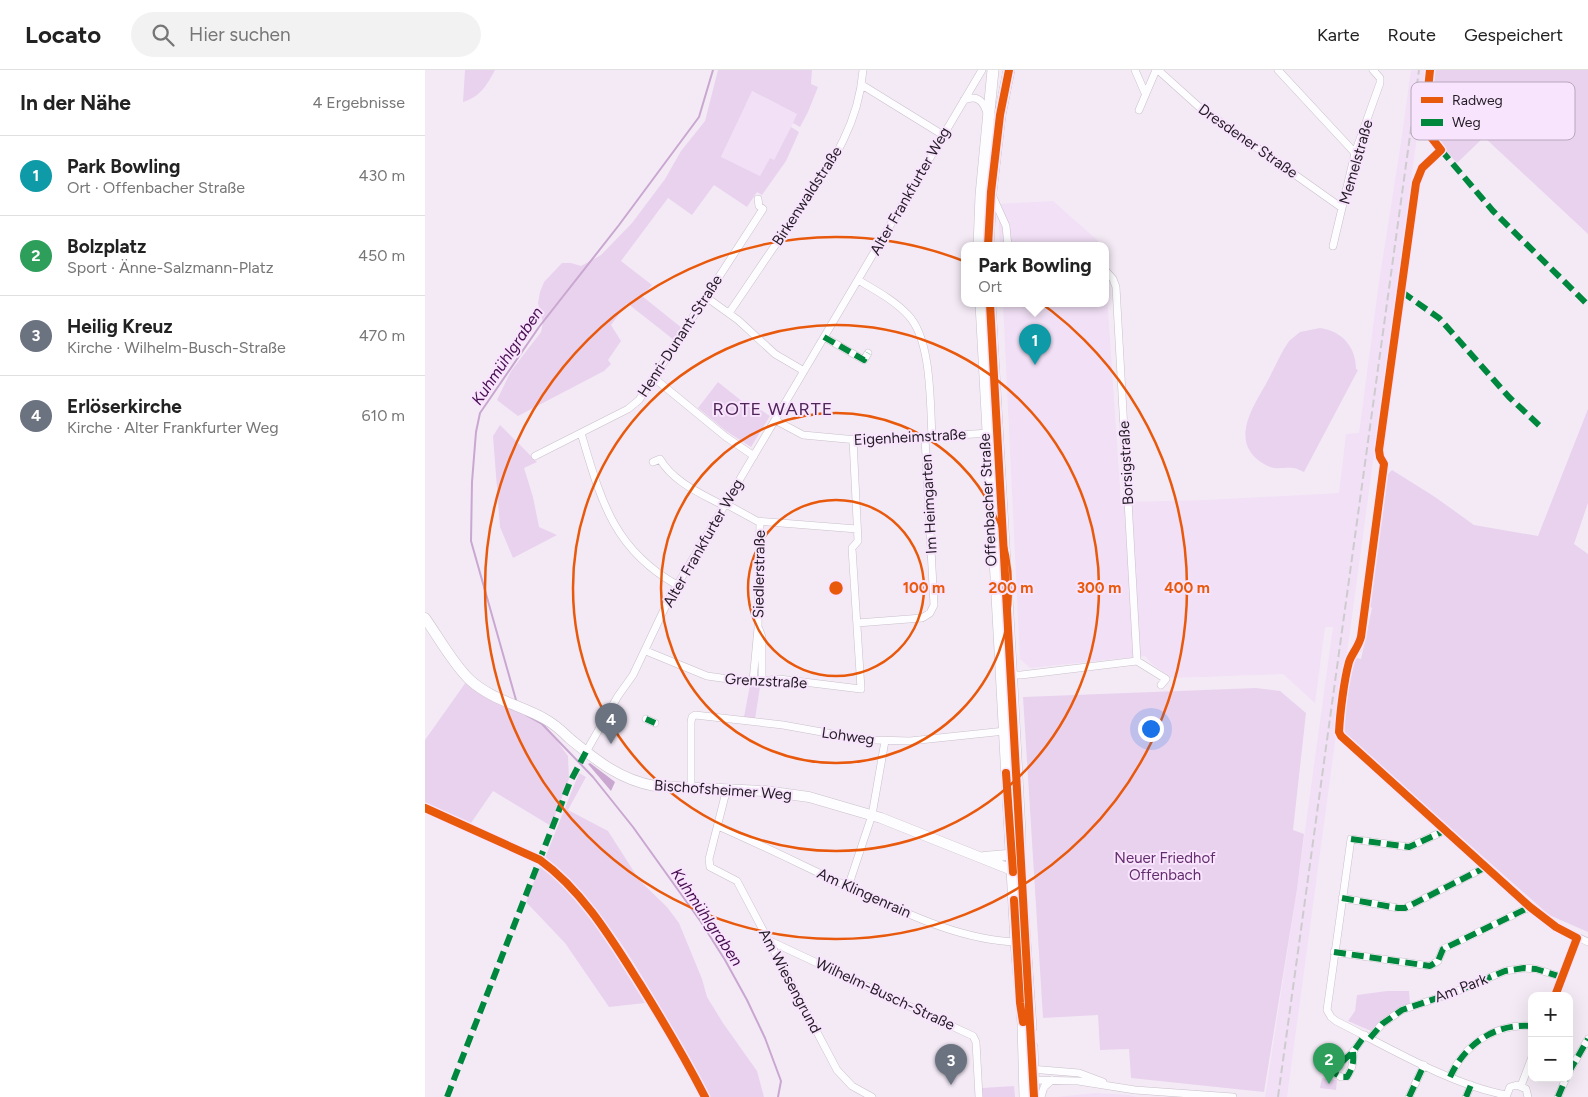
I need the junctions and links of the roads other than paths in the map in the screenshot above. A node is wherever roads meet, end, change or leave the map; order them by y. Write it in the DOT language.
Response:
graph roads {
  1 [pos="863,70"];
  2 [pos="982,70"];
  3 [pos="993,70"];
  4 [pos="1009,70"];
  5 [pos="1135,70"];
  6 [pos="1157,70"];
  7 [pos="1278,70"];
  8 [pos="1373,70"];
  9 [pos="862,85"];
  10 [pos="1145,93"];
  11 [pos="964,100"];
  12 [pos="1139,110"];
  13 [pos="989,120"];
  14 [pos="943,135"];
  15 [pos="1355,153"];
  16 [pos="991,192"];
  17 [pos="758,199"];
  18 [pos="1342,208"];
  19 [pos="979,242"];
  20 [pos="988,242"];
  21 [pos="1008,242"];
  22 [pos="1333,246"];
  23 [pos="1109,274"];
  24 [pos="858,280"];
  25 [pos="706,297"];
  26 [pos="981,307"];
  27 [pos="990,307"];
  28 [pos="729,313"];
  29 [pos="824,337"];
  30 [pos="868,353"];
  31 [pos="804,371"];
  32 [pos="655,378"];
  33 [pos="775,420"];
  34 [pos="581,433"];
  35 [pos="989,433"];
  36 [pos="929,437"];
  37 [pos="853,440"];
  38 [pos="535,456"];
  39 [pos="754,456"];
  40 [pos="653,462"];
  41 [pos="725,505"];
  42 [pos="760,521"];
  43 [pos="857,529"];
  44 [pos="677,585"];
  45 [pos="425,618"];
  46 [pos="857,623"];
  47 [pos="758,628"];
  48 [pos="1357,648"];
  49 [pos="646,651"];
  50 [pos="1137,660"];
  51 [pos="1007,675"];
  52 [pos="762,680"];
  53 [pos="753,681"];
  54 [pos="1161,684"];
  55 [pos="1008,695"];
  56 [pos="646,719"];
  57 [pos="655,724"];
  58 [pos="1005,731"];
  59 [pos="1339,732"];
  60 [pos="885,740"];
  61 [pos="586,752"];
  62 [pos="691,787"];
  63 [pos="727,788"];
  64 [pos="872,815"];
  65 [pos="718,826"];
  66 [pos="1016,855"];
  67 [pos="983,857"];
  68 [pos="1016,870"];
  69 [pos="849,887"];
  70 [pos="1342,898"];
  71 [pos="1577,938"];
  72 [pos="768,939"];
  73 [pos="1016,942"];
  74 [pos="1588,942"];
  75 [pos="1335,952"];
  76 [pos="1562,977"];
  77 [pos="1556,992"];
  78 [pos="1528,1026"];
  79 [pos="1367,1037"];
  80 [pos="1587,1043"];
  81 [pos="1353,1052"];
  82 [pos="1424,1065"];
  83 [pos="1573,1066"];
  84 [pos="1528,1067"];
  85 [pos="1029,1074"];
  86 [pos="1450,1077"];
  87 [pos="1052,1080"];
  88 [pos="1564,1082"];
  89 [pos="1110,1085"];
  90 [pos="1471,1085"];
  91 [pos="1521,1086"];
  92 [pos="1506,1096"];
  93 [pos="872,1097"];
  94 [pos="979,1097"];
  95 [pos="1025,1097"];
  96 [pos="1034,1097"];
  97 [pos="1041,1097"];
  98 [pos="1233,1097"];
  99 [pos="1409,1097"];
  100 [pos="1466,1097"];
  101 [pos="1528,1097"];
  102 [pos="1558,1097"];
  1 -- 9 [label="street, Birkenwaldstraße"];
  2 -- 11 [label="street, Alter Frankfurter Weg"];
  3 -- 13 [label="main road"];
  4 -- 16 [label="main road"];
  5 -- 10 [label="street"];
  6 -- 10 [label="street"];
  6 -- 18 [label="street, Dresdener Straße"];
  7 -- 15 [label="street"];
  8 -- 15 [label="street, Memelstraße"];
  9 -- 14 [label="street"];
  9 -- 28 [label="street, Birkenwaldstraße"];
  10 -- 12 [label="street"];
  11 -- 13 [label="street"];
  11 -- 14 [label="street, Alter Frankfurter Weg"];
  13 -- 19 [label="main road"];
  14 -- 24 [label="street, Alter Frankfurter Weg"];
  15 -- 18 [label="street, Memelstraße"];
  16 -- 20 [label="main road"];
  16 -- 21 [label="street"];
  17 -- 25 [label="street, Henri-Dunant-Straße"];
  18 -- 22 [label="street, Memelstraße"];
  23 -- 50 [label="street, Borsigstraße"];
  24 -- 29 [label="street, Alter Frankfurter Weg"];
  24 -- 36 [label="street, Im Heimgarten"];
  25 -- 28 [label="street"];
  25 -- 32 [label="street, Henri-Dunant-Straße"];
  26 -- 35 [label="main road, Offenbacher Straße"];
  27 -- 51 [label="main road, Offenbacher Straße"];
  28 -- 31 [label="street"];
  29 -- 30 [label="street"];
  29 -- 31 [label="street, Alter Frankfurter Weg"];
  31 -- 33 [label="street, Alter Frankfurter Weg"];
  32 -- 34 [label="street, Henri-Dunant-Straße"];
  32 -- 39 [label="street"];
  33 -- 37 [label="street, Eigenheimstraße"];
  33 -- 39 [label="street, Alter Frankfurter Weg"];
  34 -- 38 [label="street, Henri-Dunant-Straße"];
  34 -- 44 [label="street"];
  35 -- 36 [label="street, Eigenheimstraße"];
  35 -- 51 [label="main road, Offenbacher Straße"];
  36 -- 37 [label="street, Eigenheimstraße"];
  36 -- 46 [label="street, Im Heimgarten"];
  37 -- 43 [label="street"];
  39 -- 41 [label="street, Alter Frankfurter Weg"];
  40 -- 41 [label="street"];
  41 -- 42 [label="street"];
  41 -- 44 [label="street, Alter Frankfurter Weg"];
  42 -- 43 [label="street"];
  42 -- 47 [label="street, Siedlerstraße"];
  43 -- 46 [label="street"];
  44 -- 49 [label="street, Alter Frankfurter Weg"];
  45 -- 61 [label="street, Bischofsheimer Weg"];
  46 -- 52 [label="street, Grenzstraße"];
  47 -- 52 [label="street, Siedlerstraße"];
  47 -- 53 [label="street, Siedlerstraße"];
  48 -- 59 [label="street"];
  49 -- 53 [label="street, Grenzstraße"];
  49 -- 61 [label="street, Alter Frankfurter Weg"];
  50 -- 51 [label="street"];
  50 -- 54 [label="street"];
  51 -- 55 [label="main road, Offenbacher Straße"];
  52 -- 53 [label="street, Grenzstraße"];
  55 -- 58 [label="main road"];
  55 -- 66 [label="main road"];
  56 -- 57 [label="street"];
  58 -- 60 [label="street, Lohweg"];
  58 -- 66 [label="main road"];
  60 -- 62 [label="street, Lohweg"];
  60 -- 64 [label="street"];
  61 -- 62 [label="street, Bischofsheimer Weg"];
  62 -- 63 [label="street, Bischofsheimer Weg"];
  63 -- 64 [label="street, Bischofsheimer Weg"];
  63 -- 65 [label="street"];
  64 -- 67 [label="street, Bischofsheimer Weg"];
  64 -- 69 [label="street"];
  65 -- 69 [label="street, Am Klingenrain"];
  65 -- 72 [label="street, Am Wiesengrund"];
  66 -- 67 [label="street, Bischofsheimer Weg"];
  66 -- 68 [label="main road"];
  67 -- 68 [label="street, Bischofsheimer Weg"];
  68 -- 73 [label="main road"];
  68 -- 85 [label="main road"];
  69 -- 73 [label="street, Am Klingenrain"];
  70 -- 70 [label="street"];
  70 -- 75 [label="street"];
  71 -- 74 [label="street"];
  71 -- 75 [label="street"];
  71 -- 76 [label="street"];
  72 -- 93 [label="street, Am Wiesengrund"];
  72 -- 94 [label="street, Wilhelm-Busch-Straße"];
  73 -- 85 [label="main road"];
  75 -- 79 [label="street"];
  76 -- 77 [label="street"];
  76 -- 79 [label="street, Am Park"];
  78 -- 86 [label="street"];
  79 -- 81 [label="street, Am Park"];
  79 -- 82 [label="street"];
  80 -- 83 [label="street"];
  82 -- 86 [label="street"];
  82 -- 99 [label="street"];
  84 -- 91 [label="street"];
  85 -- 87 [label="street"];
  85 -- 89 [label="street"];
  85 -- 95 [label="main road"];
  85 -- 96 [label="main road"];
  86 -- 90 [label="street"];
  87 -- 89 [label="street"];
  87 -- 97 [label="street"];
  88 -- 102 [label="street"];
  89 -- 98 [label="street"];
  90 -- 92 [label="street"];
  90 -- 100 [label="street"];
  91 -- 92 [label="street"];
  91 -- 101 [label="street"];
}
